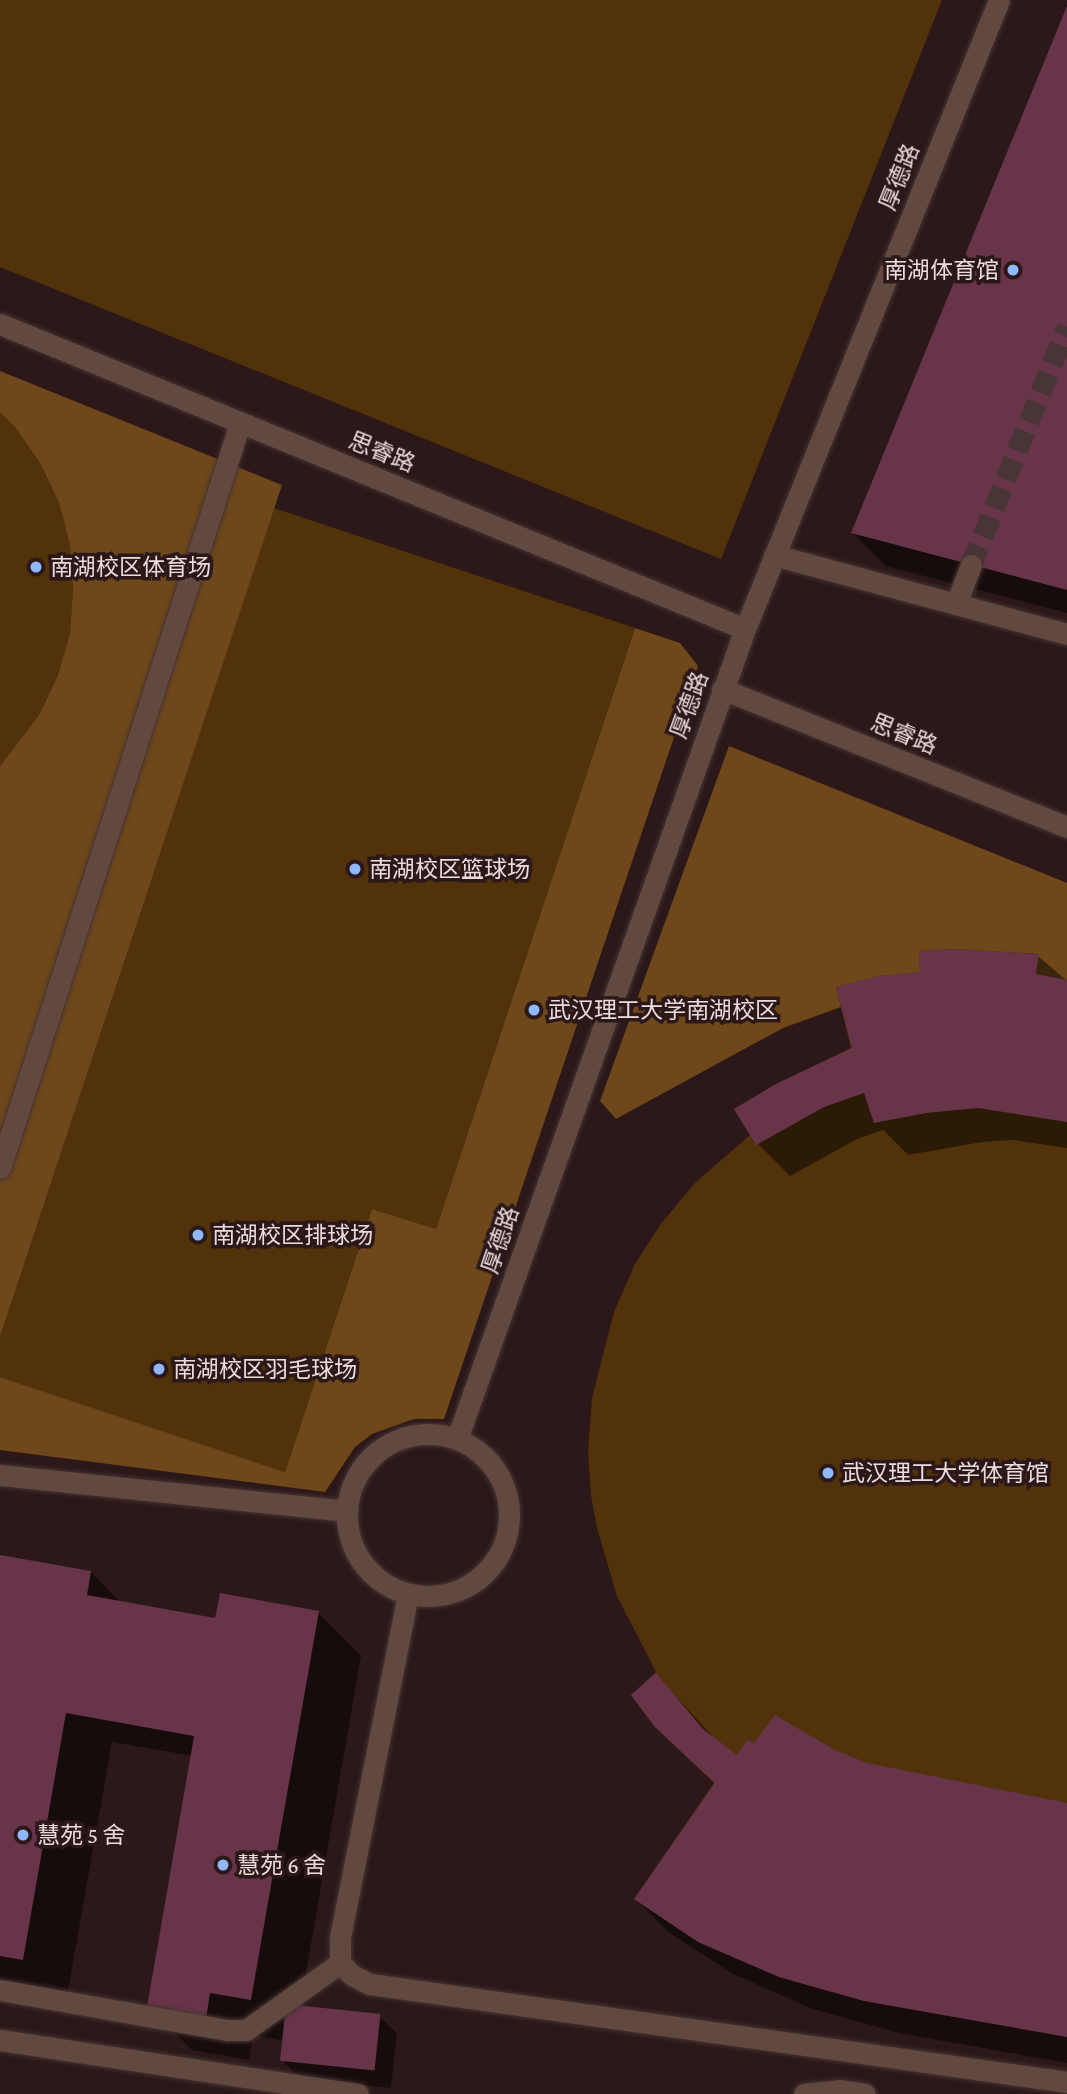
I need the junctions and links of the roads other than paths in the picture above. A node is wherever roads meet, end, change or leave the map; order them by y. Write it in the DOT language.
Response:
graph roads {
  1 [pos="999,0"];
  2 [pos="0,324"];
  3 [pos="240,423"];
  4 [pos="774,555"];
  5 [pos="971,565"];
  6 [pos="956,604"];
  7 [pos="745,629"];
  8 [pos="1067,634"];
  9 [pos="722,689"];
  10 [pos="1067,827"];
  11 [pos="0,1168"];
  12 [pos="457,1439"];
  13 [pos="0,1475"];
  14 [pos="347,1511"];
  15 [pos="408,1594"];
  16 [pos="340,1963"];
  17 [pos="0,1990"];
  18 [pos="0,2040"];
  19 [pos="1067,2082"];
  20 [pos="358,2094"];
  21 [pos="804,2094"];
  22 [pos="864,2094"];
  1 -- 4 [label="street, 厚德路"];
  2 -- 3 [label="street, 思睿路"];
  3 -- 7 [label="street, 思睿路"];
  3 -- 11 [label="street"];
  4 -- 6 [label="street"];
  4 -- 7 [label="street, 厚德路"];
  5 -- 6 [label="street"];
  6 -- 8 [label="street"];
  7 -- 9 [label="street, 厚德路"];
  9 -- 10 [label="street, 思睿路"];
  9 -- 12 [label="street, 厚德路"];
  12 -- 14 [label="street"];
  12 -- 15 [label="street"];
  13 -- 14 [label="street"];
  14 -- 15 [label="street"];
  15 -- 16 [label="street"];
  16 -- 17 [label="street"];
  16 -- 19 [label="street"];
  18 -- 20 [label="street"];
  21 -- 22 [label="street"];
}
